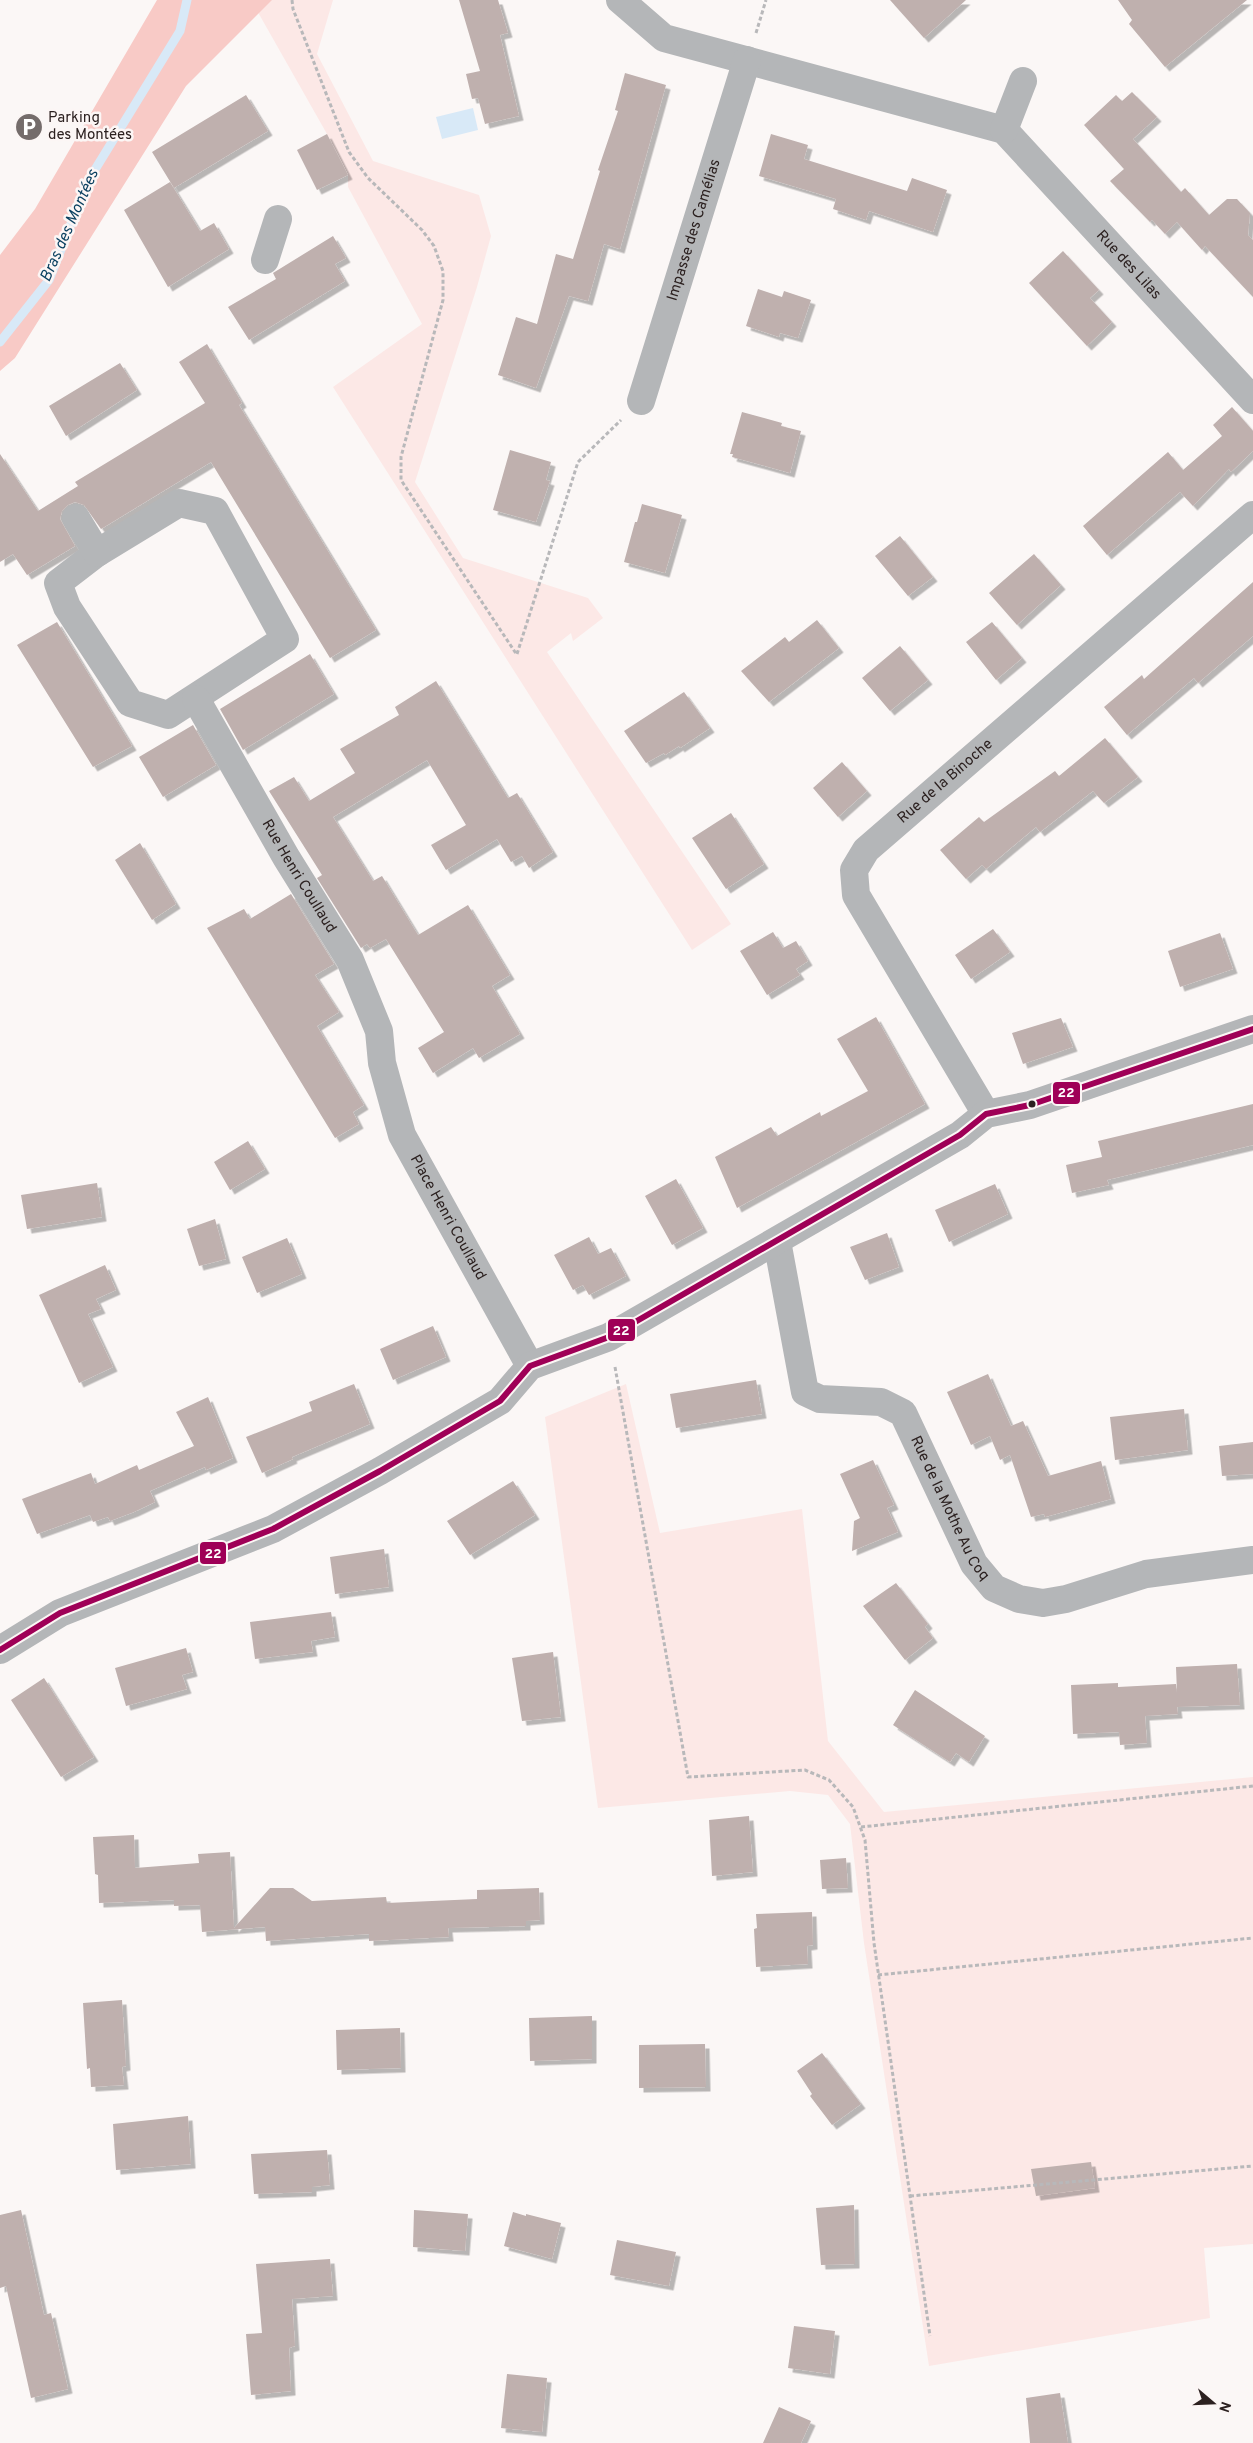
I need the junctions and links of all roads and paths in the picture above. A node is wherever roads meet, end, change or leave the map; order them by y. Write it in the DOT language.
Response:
graph roads {
  1 [pos="292,0"];
  2 [pos="620,0"];
  3 [pos="748,60"];
  4 [pos="1023,81"];
  5 [pos="1004,130"];
  6 [pos="278,219"];
  7 [pos="265,260"];
  8 [pos="1253,400"];
  9 [pos="640,401"];
  10 [pos="1253,515"];
  11 [pos="76,518"];
  12 [pos="97,553"];
  13 [pos="196,698"];
  14 [pos="1253,1029"];
  15 [pos="382,1062"];
  16 [pos="986,1114"];
  17 [pos="777,1242"];
  18 [pos="609,1337"];
  19 [pos="530,1366"];
  20 [pos="1253,1560"];
  21 [pos="0,1650"];
  22 [pos="1253,1786"];
  23 [pos="861,1827"];
  24 [pos="1253,1938"];
  25 [pos="878,1975"];
  26 [pos="1253,2166"];
  27 [pos="910,2196"];
  28 [pos="930,2336"];
  1 -- 9 [label="path"];
  2 -- 3 [label="street"];
  3 -- 5 [label="street"];
  3 -- 9 [label="street, Impasse des Camélias"];
  4 -- 5 [label="street"];
  5 -- 8 [label="street, Rue des Lilas"];
  6 -- 7 [label="street"];
  10 -- 16 [label="street, Rue de la Binoche"];
  11 -- 12 [label="street"];
  12 -- 13 [label="street"];
  12 -- 13 [label="street"];
  13 -- 15 [label="street, Rue Henri Coullaud"];
  14 -- 16 [label="street"];
  15 -- 19 [label="street, Place Henri Coullaud"];
  16 -- 17 [label="street"];
  17 -- 18 [label="street"];
  17 -- 20 [label="street, Rue de la Mothe Au Coq"];
  18 -- 19 [label="street"];
  18 -- 23 [label="path"];
  19 -- 21 [label="street"];
  22 -- 23 [label="path"];
  23 -- 25 [label="path"];
  24 -- 25 [label="path"];
  25 -- 27 [label="path"];
  26 -- 27 [label="path"];
  27 -- 28 [label="path"];
}
